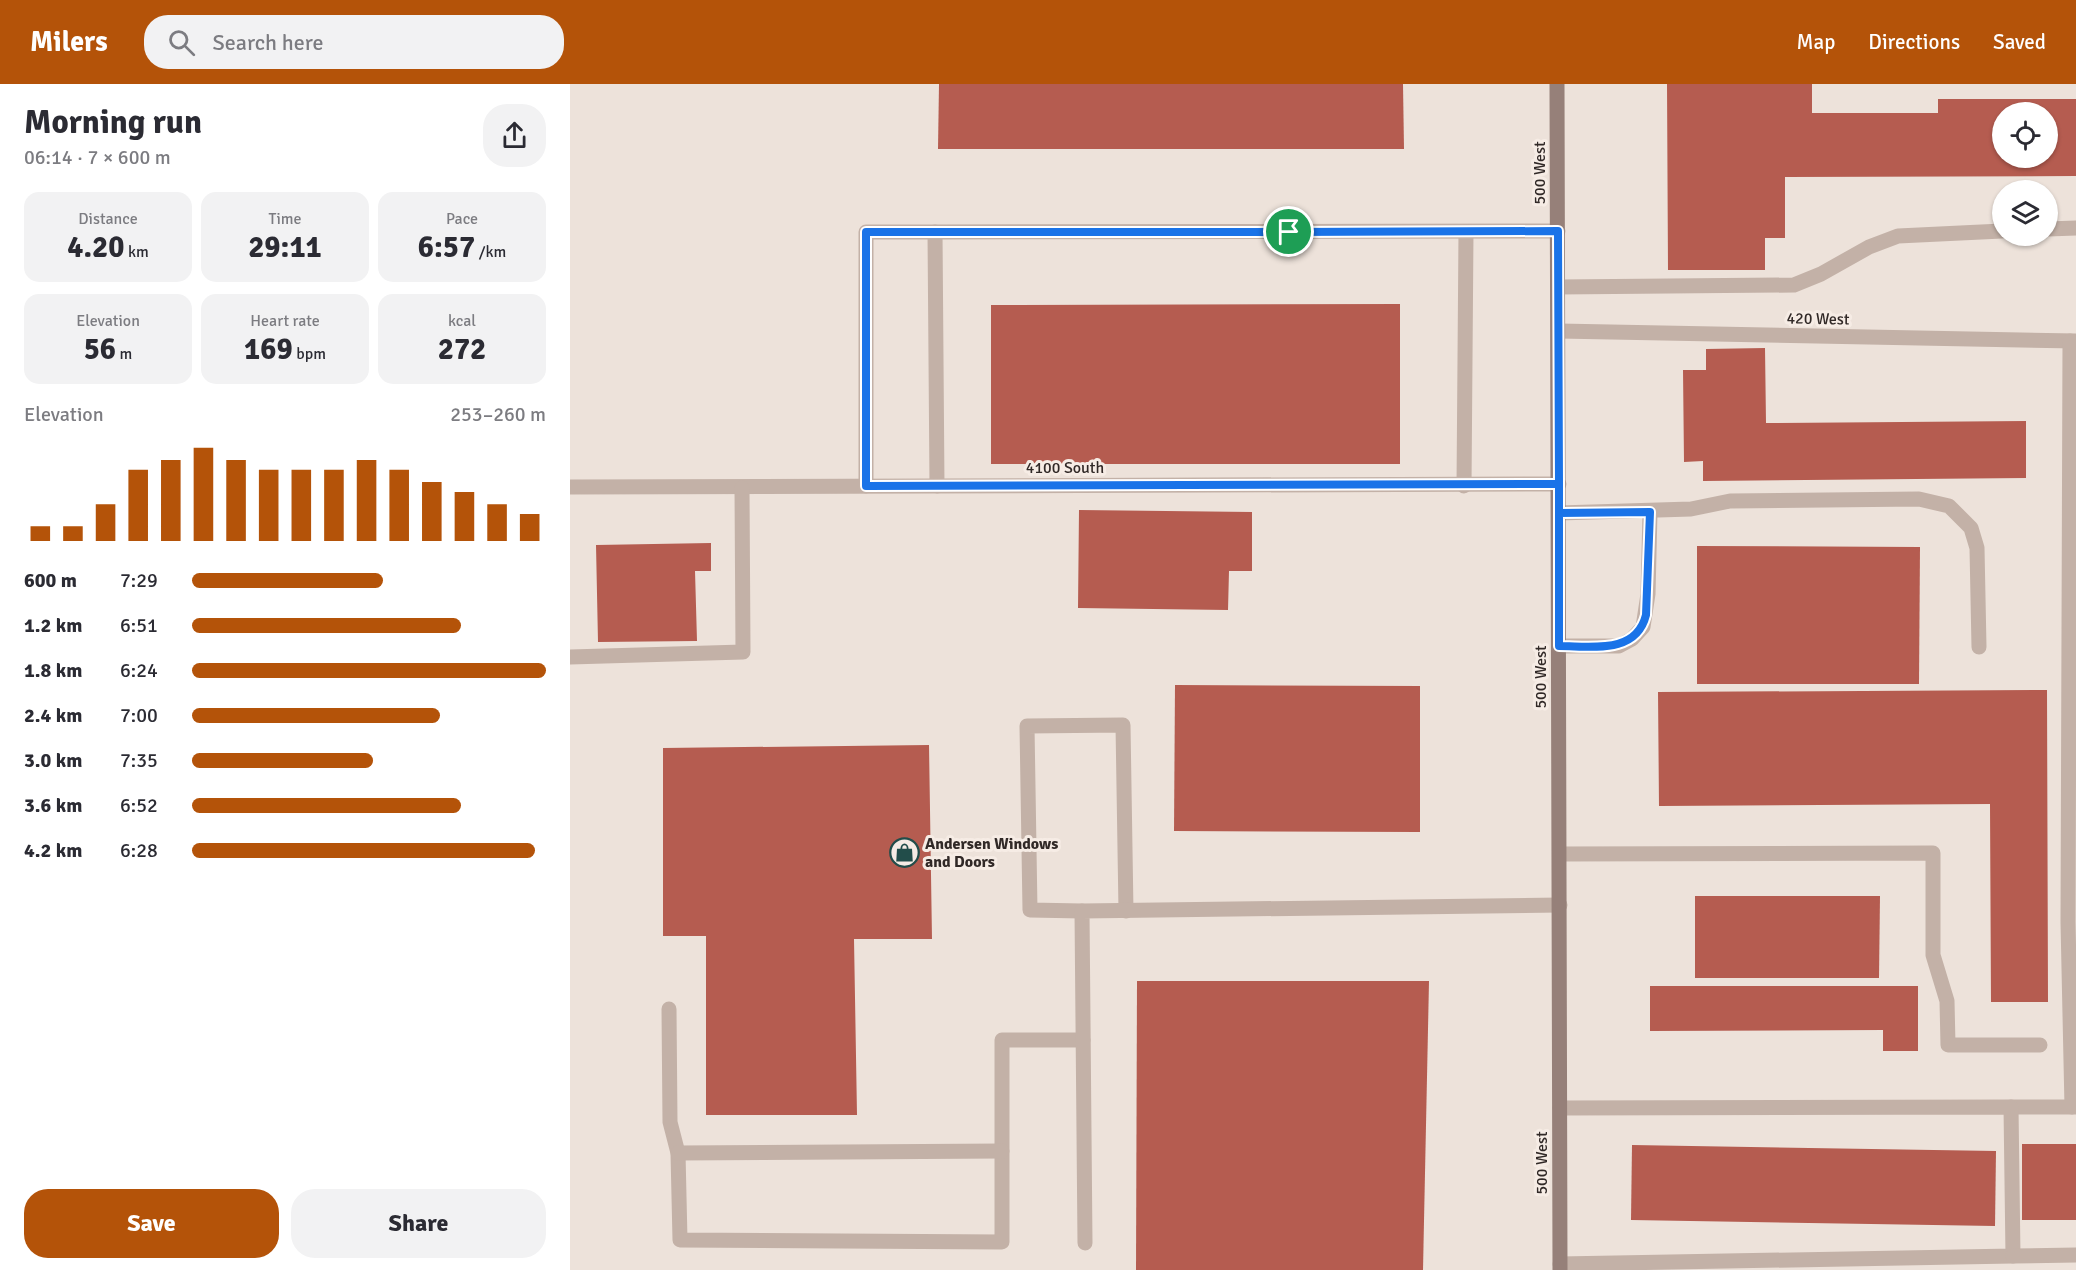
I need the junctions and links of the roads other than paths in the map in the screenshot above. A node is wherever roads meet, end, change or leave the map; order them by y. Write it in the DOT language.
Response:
graph roads {
  1 [pos="1557,84"];
  2 [pos="2076,228"];
  3 [pos="2058,229"];
  4 [pos="1558,231"];
  5 [pos="1992,231"];
  6 [pos="934,232"];
  7 [pos="1466,232"];
  8 [pos="1558,287"];
  9 [pos="1559,331"];
  10 [pos="2073,341"];
  11 [pos="1559,484"];
  12 [pos="866,486"];
  13 [pos="937,486"];
  14 [pos="1464,486"];
  15 [pos="570,487"];
  16 [pos="742,488"];
  17 [pos="1650,512"];
  18 [pos="1559,513"];
  19 [pos="1559,646"];
  20 [pos="1979,647"];
  21 [pos="570,657"];
  22 [pos="1560,854"];
  23 [pos="1560,905"];
  24 [pos="1082,911"];
  25 [pos="1126,911"];
  26 [pos="669,1009"];
  27 [pos="1083,1040"];
  28 [pos="2040,1045"];
  29 [pos="2011,1107"];
  30 [pos="2074,1107"];
  31 [pos="1560,1108"];
  32 [pos="1002,1150"];
  33 [pos="678,1153"];
  34 [pos="1085,1243"];
  35 [pos="2076,1255"];
  36 [pos="2013,1256"];
  37 [pos="1939,1263"];
  38 [pos="1560,1267"];
  1 -- 4 [label="main road, 500 West"];
  2 -- 3 [label="lane"];
  4 -- 7 [label="lane"];
  4 -- 8 [label="main road, 500 West"];
  5 -- 8 [label="lane"];
  6 -- 7 [label="lane"];
  6 -- 12 [label="lane"];
  6 -- 13 [label="lane"];
  7 -- 14 [label="lane"];
  8 -- 9 [label="main road, 500 West"];
  9 -- 10 [label="lane, 420 West"];
  9 -- 11 [label="main road, 500 West"];
  10 -- 30 [label="lane"];
  11 -- 14 [label="lane, 4100 South"];
  11 -- 18 [label="main road, 500 West"];
  12 -- 13 [label="lane, 4100 South"];
  12 -- 16 [label="lane, 4100 South"];
  13 -- 14 [label="lane, 4100 South"];
  15 -- 16 [label="lane, 4100 South"];
  16 -- 21 [label="lane"];
  17 -- 18 [label="lane"];
  17 -- 19 [label="lane"];
  17 -- 20 [label="lane"];
  18 -- 19 [label="main road, 500 West"];
  19 -- 22 [label="main road, 500 West"];
  22 -- 23 [label="main road, 500 West"];
  22 -- 28 [label="lane"];
  23 -- 25 [label="lane"];
  23 -- 31 [label="main road, 500 West"];
  24 -- 25 [label="lane"];
  24 -- 25 [label="lane"];
  24 -- 27 [label="lane"];
  26 -- 33 [label="lane"];
  27 -- 32 [label="lane"];
  27 -- 34 [label="lane"];
  29 -- 30 [label="lane"];
  29 -- 31 [label="lane"];
  29 -- 36 [label="lane"];
  31 -- 38 [label="main road, 500 West"];
  32 -- 33 [label="lane"];
  32 -- 33 [label="lane"];
  35 -- 36 [label="lane"];
  36 -- 37 [label="lane"];
  37 -- 38 [label="lane"];
}
